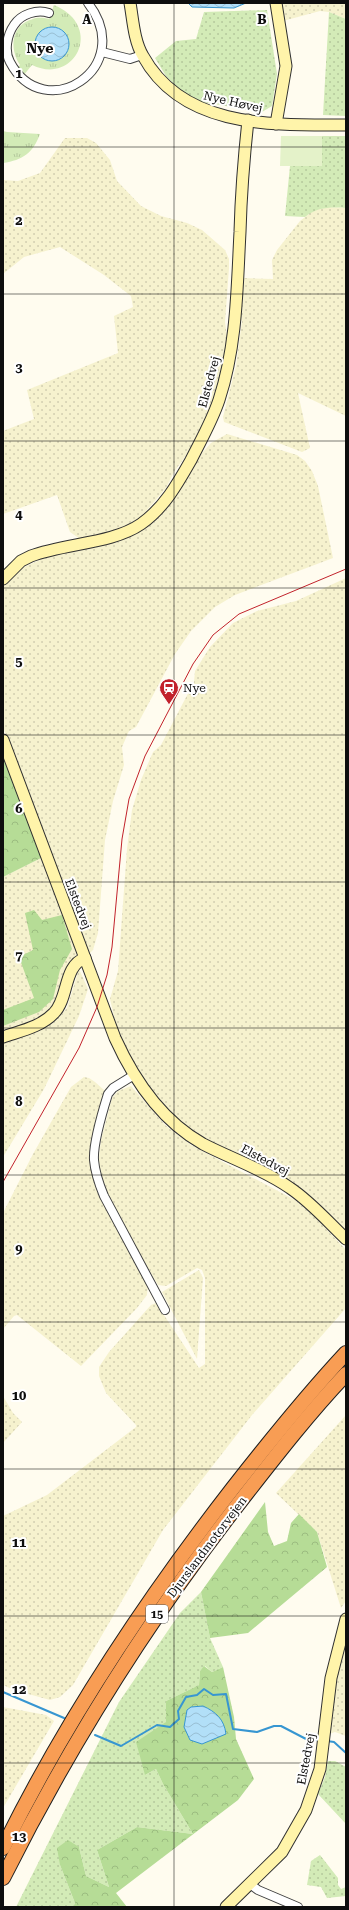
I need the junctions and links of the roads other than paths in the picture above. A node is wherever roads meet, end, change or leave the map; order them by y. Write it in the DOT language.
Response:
graph roads {
  1 [pos="88,3"];
  2 [pos="130,3"];
  3 [pos="276,3"];
  4 [pos="49,13"];
  5 [pos="102,52"];
  6 [pos="142,55"];
  7 [pos="248,120"];
  8 [pos="276,124"];
  9 [pos="346,125"];
  10 [pos="3,579"];
  11 [pos="3,740"];
  12 [pos="85,958"];
  13 [pos="3,1037"];
  14 [pos="134,1075"];
  15 [pos="346,1239"];
  16 [pos="165,1310"];
  17 [pos="346,1353"];
  18 [pos="346,1374"];
  19 [pos="346,1619"];
  20 [pos="3,1848"];
  21 [pos="3,1878"];
  22 [pos="250,1884"];
  23 [pos="226,1907"];
  24 [pos="298,1907"];
  1 -- 5 [label="street"];
  2 -- 6 [label="street, Nye Høvej"];
  3 -- 8 [label="street"];
  4 -- 5 [label="street"];
  5 -- 6 [label="street"];
  6 -- 7 [label="street, Nye Høvej"];
  7 -- 8 [label="street, Nye Høvej"];
  7 -- 10 [label="street, Elstedvej"];
  8 -- 9 [label="street, Nye Høvej"];
  11 -- 12 [label="street, Elstedvej"];
  12 -- 13 [label="street"];
  12 -- 14 [label="street, Elstedvej"];
  14 -- 15 [label="street, Elstedvej"];
  14 -- 16 [label="street"];
  17 -- 20 [label="highway, Djurslandmotorvejen / 15"];
  18 -- 21 [label="highway, Djurslandmotorvejen / 15"];
  19 -- 22 [label="street, Elstedvej"];
  22 -- 23 [label="street, Elstedvej"];
  22 -- 24 [label="street"];
}
